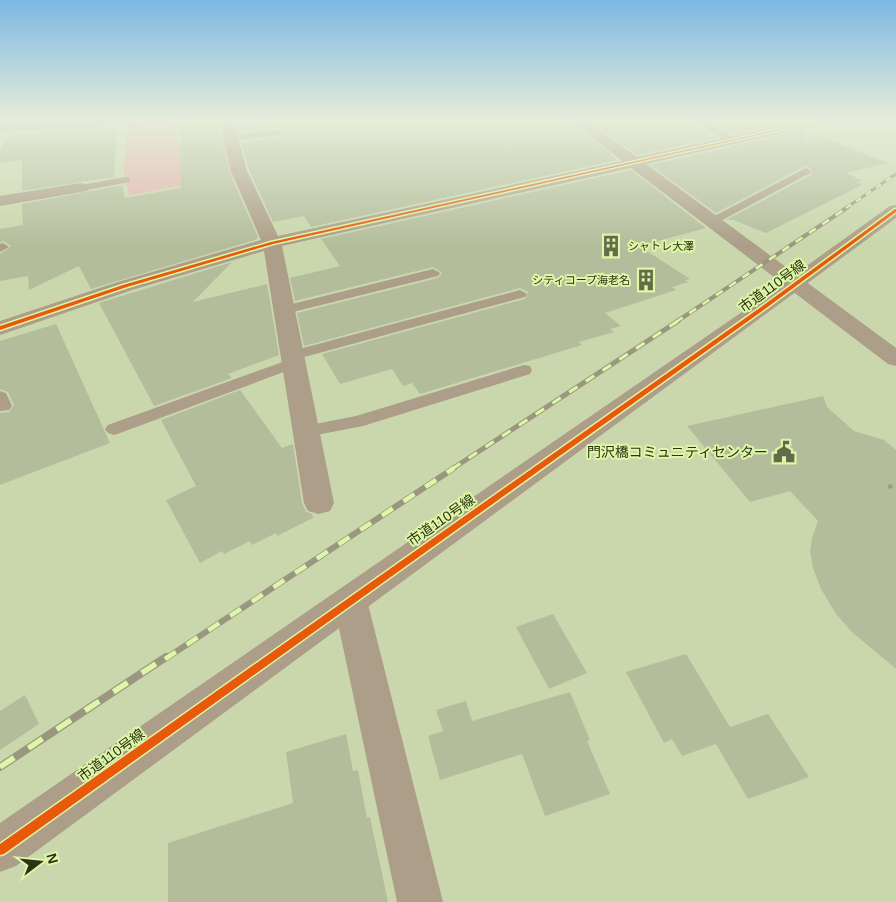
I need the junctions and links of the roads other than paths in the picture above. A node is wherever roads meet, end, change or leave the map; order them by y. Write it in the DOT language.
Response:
graph roads {
  1 [pos="236,161"];
  2 [pos="637,161"];
  3 [pos="633,162"];
  4 [pos="806,171"];
  5 [pos="126,180"];
  6 [pos="81,188"];
  7 [pos="0,201"];
  8 [pos="896,210"];
  9 [pos="711,221"];
  10 [pos="272,243"];
  11 [pos="433,272"];
  12 [pos="796,285"];
  13 [pos="520,294"];
  14 [pos="285,310"];
  15 [pos="0,328"];
  16 [pos="294,359"];
  17 [pos="896,359"];
  18 [pos="524,370"];
  19 [pos="114,429"];
  20 [pos="306,430"];
  21 [pos="319,503"];
  22 [pos="350,600"];
  23 [pos="0,850"];
  24 [pos="420,902"];
  1 -- 10 [label="street"];
  2 -- 3 [label="street"];
  3 -- 9 [label="street"];
  3 -- 10 [label="street"];
  4 -- 9 [label="lane"];
  5 -- 6 [label="lane"];
  6 -- 7 [label="street"];
  8 -- 12 [label="street, 市道110号線"];
  9 -- 12 [label="street"];
  10 -- 14 [label="street"];
  10 -- 15 [label="street"];
  11 -- 14 [label="lane"];
  12 -- 17 [label="street"];
  12 -- 22 [label="street, 市道110号線"];
  13 -- 16 [label="lane"];
  14 -- 16 [label="street"];
  16 -- 19 [label="lane"];
  16 -- 20 [label="street"];
  18 -- 20 [label="lane"];
  20 -- 21 [label="street"];
  22 -- 23 [label="street, 市道110号線"];
  22 -- 24 [label="street"];
}
